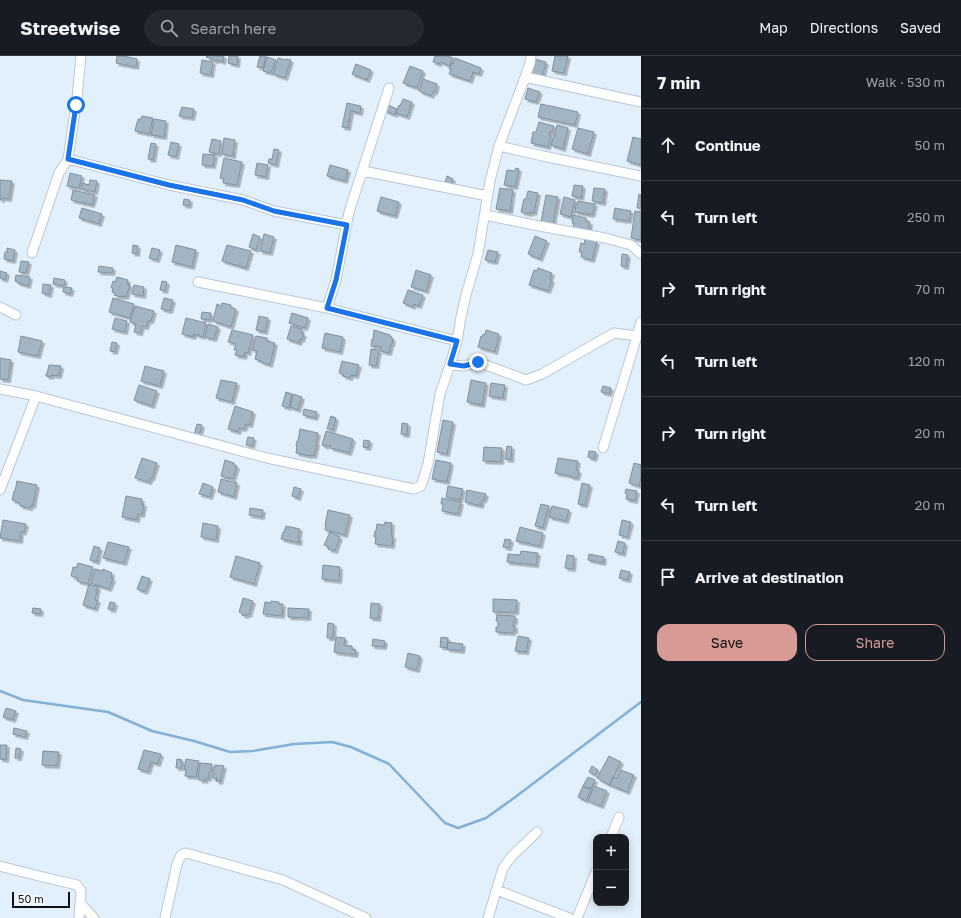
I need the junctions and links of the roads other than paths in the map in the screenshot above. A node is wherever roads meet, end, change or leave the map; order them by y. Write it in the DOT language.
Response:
graph roads {
  1 [pos="81,56"];
  2 [pos="531,56"];
  3 [pos="525,77"];
  4 [pos="390,88"];
  5 [pos="641,102"];
  6 [pos="499,146"];
  7 [pos="68,159"];
  8 [pos="363,171"];
  9 [pos="641,176"];
  10 [pos="488,196"];
  11 [pos="485,215"];
  12 [pos="347,225"];
  13 [pos="32,252"];
  14 [pos="641,254"];
  15 [pos="198,282"];
  16 [pos="0,307"];
  17 [pos="327,308"];
  18 [pos="16,315"];
  19 [pos="641,322"];
  20 [pos="637,336"];
  21 [pos="457,341"];
  22 [pos="450,364"];
  23 [pos="0,389"];
  24 [pos="36,396"];
  25 [pos="603,448"];
  26 [pos="0,490"];
  27 [pos="619,817"];
  28 [pos="537,832"];
  29 [pos="611,834"];
  30 [pos="0,866"];
  31 [pos="593,879"];
  32 [pos="497,890"];
  33 [pos="80,903"];
  34 [pos="79,918"];
  35 [pos="94,918"];
  36 [pos="165,918"];
  37 [pos="366,918"];
  38 [pos="488,918"];
  39 [pos="569,918"];
  40 [pos="577,918"];
  1 -- 7 [label="street"];
  2 -- 3 [label="street"];
  3 -- 5 [label="street"];
  3 -- 6 [label="street"];
  4 -- 8 [label="street"];
  6 -- 9 [label="street"];
  6 -- 10 [label="street"];
  7 -- 12 [label="street"];
  7 -- 13 [label="street"];
  8 -- 10 [label="street"];
  8 -- 12 [label="street"];
  10 -- 11 [label="street"];
  11 -- 14 [label="street"];
  11 -- 21 [label="street"];
  12 -- 17 [label="street"];
  15 -- 17 [label="street"];
  16 -- 18 [label="street"];
  17 -- 21 [label="street"];
  19 -- 20 [label="street"];
  20 -- 22 [label="street"];
  20 -- 25 [label="street"];
  21 -- 22 [label="street"];
  22 -- 24 [label="street"];
  23 -- 24 [label="street"];
  24 -- 26 [label="street"];
  27 -- 29 [label="street"];
  28 -- 32 [label="street"];
  30 -- 33 [label="street"];
  31 -- 40 [label="street"];
  32 -- 38 [label="street"];
  32 -- 39 [label="street"];
  33 -- 34 [label="street"];
  33 -- 35 [label="street"];
  36 -- 37 [label="street"];
}
